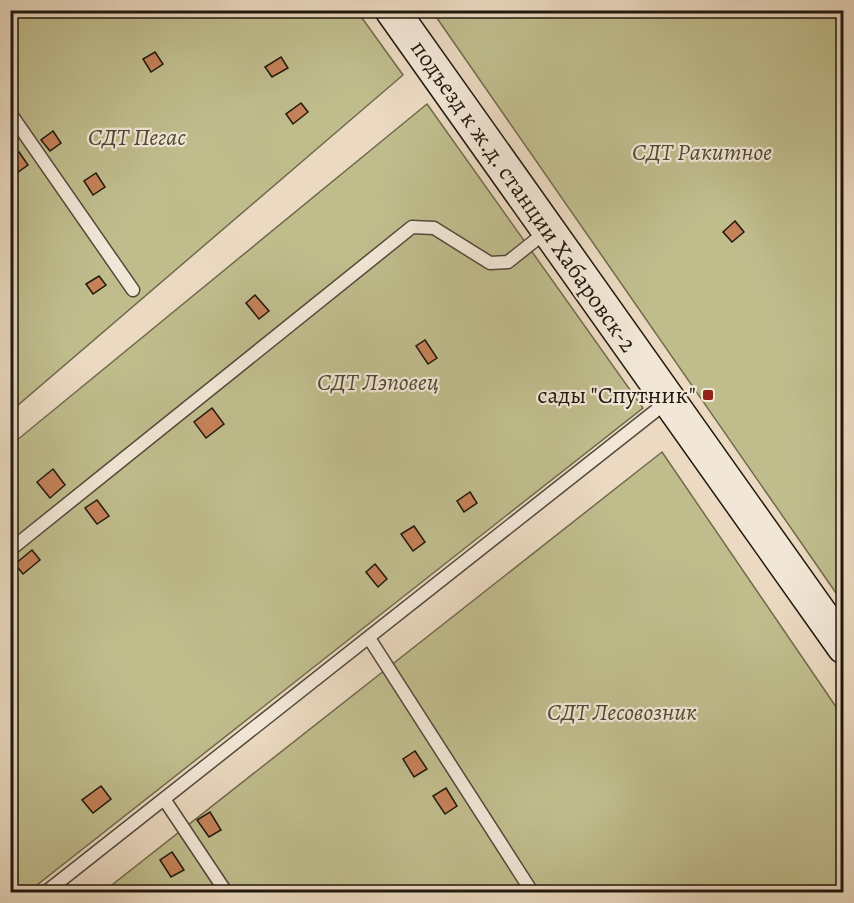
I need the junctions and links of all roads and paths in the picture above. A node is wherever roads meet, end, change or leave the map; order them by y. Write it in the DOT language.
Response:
graph roads {
  1 [pos="392,10"];
  2 [pos="10,113"];
  3 [pos="548,230"];
  4 [pos="133,290"];
  5 [pos="669,400"];
  6 [pos="10,550"];
  7 [pos="369,638"];
  8 [pos="843,647"];
  9 [pos="164,800"];
  10 [pos="46,892"];
  11 [pos="226,892"];
  12 [pos="532,892"];
  1 -- 3 [label="street, подъезд к ж.д. станции Хабаровск-2"];
  2 -- 4 [label="lane"];
  3 -- 5 [label="street, подъезд к ж.д. станции Хабаровск-2"];
  3 -- 6 [label="lane"];
  5 -- 7 [label="lane"];
  5 -- 8 [label="street, подъезд к ж.д. станции Хабаровск-2"];
  7 -- 9 [label="lane"];
  7 -- 12 [label="lane"];
  9 -- 10 [label="lane"];
  9 -- 11 [label="lane"];
}
